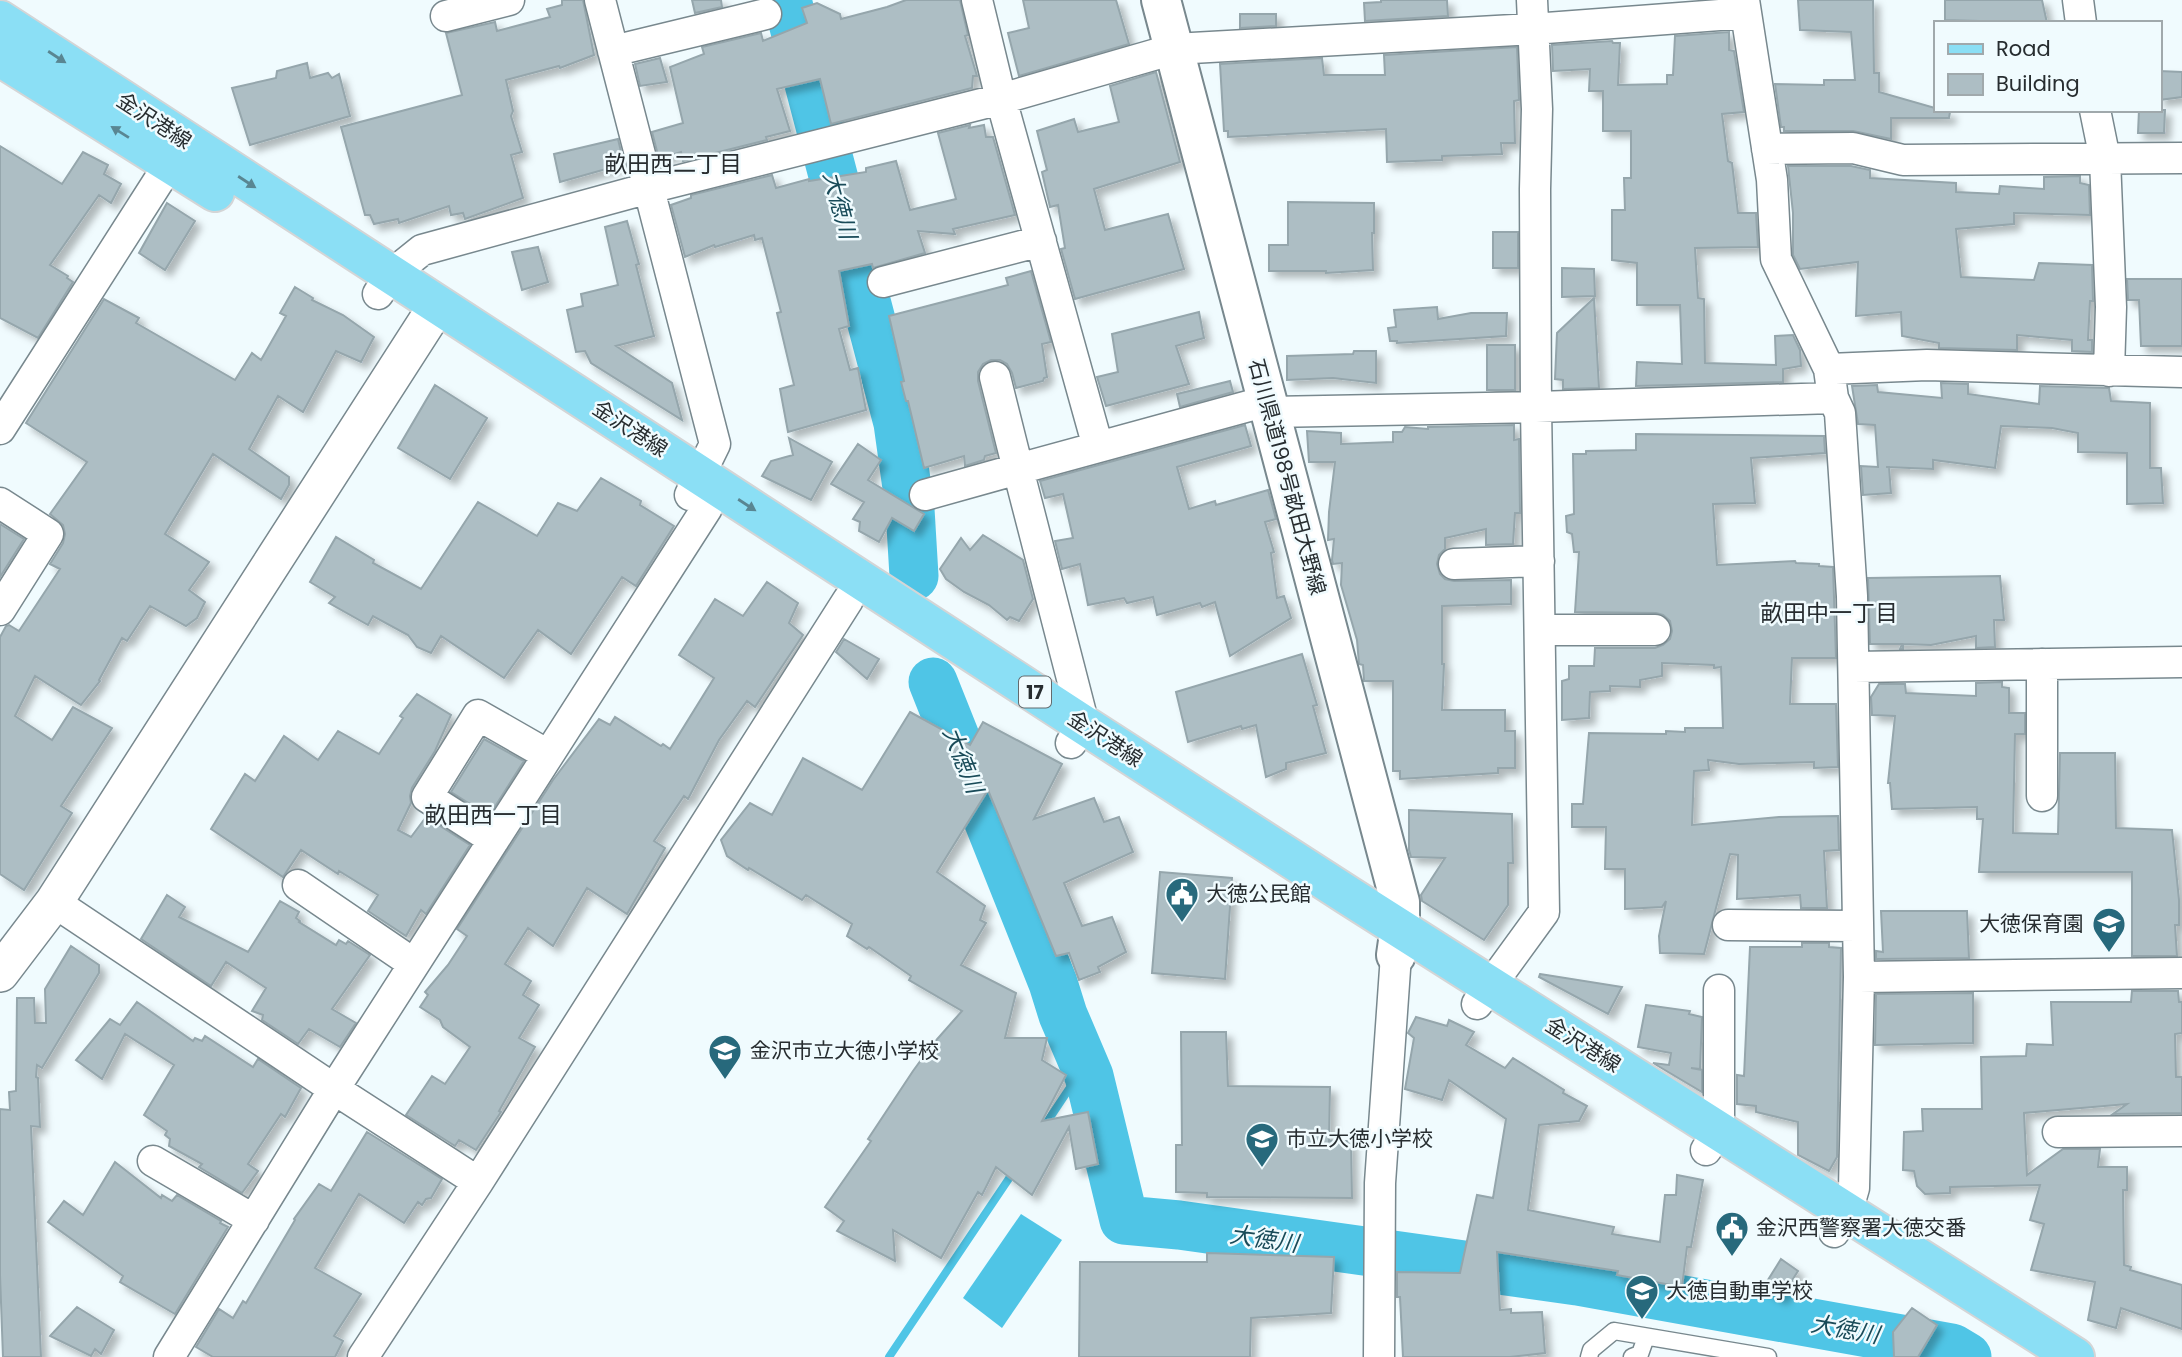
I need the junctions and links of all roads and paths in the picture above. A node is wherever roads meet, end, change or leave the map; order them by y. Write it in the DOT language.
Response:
graph roads {
  1 [pos="509,0"];
  2 [pos="600,0"];
  3 [pos="977,0"];
  4 [pos="1161,0"];
  5 [pos="2078,0"];
  6 [pos="1745,6"];
  7 [pos="766,14"];
  8 [pos="1533,14"];
  9 [pos="446,16"];
  10 [pos="0,20"];
  11 [pos="2081,21"];
  12 [pos="1174,49"];
  13 [pos="613,51"];
  14 [pos="0,57"];
  15 [pos="1001,99"];
  16 [pos="2095,112"];
  17 [pos="1767,149"];
  18 [pos="2182,158"];
  19 [pos="2105,159"];
  20 [pos="170,163"];
  21 [pos="649,188"];
  22 [pos="1041,241"];
  23 [pos="883,282"];
  24 [pos="385,284"];
  25 [pos="431,316"];
  26 [pos="2109,371"];
  27 [pos="2182,372"];
  28 [pos="995,377"];
  29 [pos="1831,383"];
  30 [pos="1268,407"];
  31 [pos="1536,407"];
  32 [pos="0,429"];
  33 [pos="1098,447"];
  34 [pos="1018,469"];
  35 [pos="699,493"];
  36 [pos="925,495"];
  37 [pos="0,503"];
  38 [pos="1539,561"];
  39 [pos="1454,564"];
  40 [pos="848,600"];
  41 [pos="0,610"];
  42 [pos="1540,630"];
  43 [pos="1655,630"];
  44 [pos="2182,662"];
  45 [pos="2042,664"];
  46 [pos="1854,667"];
  47 [pos="1077,734"];
  48 [pos="548,755"];
  49 [pos="2042,796"];
  50 [pos="494,840"];
  51 [pos="298,886"];
  52 [pos="54,902"];
  53 [pos="1728,925"];
  54 [pos="1858,926"];
  55 [pos="1398,941"];
  56 [pos="414,964"];
  57 [pos="0,973"];
  58 [pos="2182,973"];
  59 [pos="1859,976"];
  60 [pos="1719,990"];
  61 [pos="1484,995"];
  62 [pos="334,1089"];
  63 [pos="2182,1131"];
  64 [pos="2058,1132"];
  65 [pos="1712,1141"];
  66 [pos="153,1161"];
  67 [pos="478,1182"];
  68 [pos="254,1220"];
  69 [pos="1841,1222"];
  70 [pos="1646,1337"];
  71 [pos="1665,1340"];
  72 [pos="1718,1353"];
  73 [pos="2060,1356"];
  74 [pos="169,1357"];
  75 [pos="363,1357"];
  76 [pos="1379,1357"];
  77 [pos="1589,1357"];
  78 [pos="1632,1357"];
  79 [pos="1664,1357"];
  80 [pos="1768,1357"];
  1 -- 9 [label="street"];
  2 -- 13 [label="street"];
  3 -- 15 [label="street"];
  4 -- 12 [label="main road, 石川県道198号畝田大野線"];
  5 -- 11 [label="street"];
  6 -- 8 [label="street"];
  6 -- 17 [label="street"];
  7 -- 13 [label="street"];
  8 -- 12 [label="street"];
  8 -- 31 [label="street"];
  10 -- 24 [label="main road, 金沢港線 / 17, one-way"];
  12 -- 15 [label="street"];
  12 -- 30 [label="main road, 石川県道198号畝田大野線"];
  13 -- 21 [label="street"];
  20 -- 14 [label="main road, 金沢港線 / 17, one-way"];
  15 -- 21 [label="street"];
  15 -- 22 [label="street"];
  16 -- 19 [label="street"];
  17 -- 19 [label="street"];
  17 -- 29 [label="street"];
  18 -- 19 [label="street"];
  19 -- 26 [label="street"];
  20 -- 24 [label="main road, 金沢港線 / 17"];
  20 -- 32 [label="street"];
  21 -- 24 [label="street"];
  21 -- 35 [label="street"];
  22 -- 23 [label="street"];
  22 -- 33 [label="street"];
  24 -- 25 [label="main road, 金沢港線 / 17"];
  25 -- 35 [label="main road, 金沢港線 / 17"];
  25 -- 52 [label="street"];
  26 -- 27 [label="street"];
  26 -- 29 [label="street"];
  28 -- 34 [label="street"];
  29 -- 31 [label="street"];
  29 -- 46 [label="street"];
  30 -- 31 [label="street"];
  30 -- 33 [label="street"];
  30 -- 55 [label="main road, 石川県道198号畝田大野線"];
  31 -- 38 [label="street"];
  33 -- 34 [label="street"];
  34 -- 36 [label="street"];
  34 -- 47 [label="street"];
  35 -- 40 [label="main road, 金沢港線 / 17"];
  35 -- 47 [label="main road, 金沢港線 / 17, one-way"];
  35 -- 48 [label="street"];
  37 -- 41 [label="street"];
  38 -- 39 [label="street"];
  38 -- 42 [label="street"];
  40 -- 47 [label="main road, 金沢港線 / 17"];
  40 -- 67 [label="street"];
  42 -- 43 [label="street"];
  42 -- 61 [label="street"];
  44 -- 45 [label="street"];
  45 -- 46 [label="street"];
  45 -- 49 [label="street"];
  46 -- 54 [label="street"];
  47 -- 55 [label="main road, 金沢港線 / 17"];
  48 -- 50 [label="street"];
  48 -- 50 [label="street"];
  50 -- 56 [label="street"];
  51 -- 56 [label="street"];
  52 -- 57 [label="street"];
  52 -- 62 [label="street"];
  53 -- 54 [label="street"];
  54 -- 59 [label="street"];
  55 -- 61 [label="main road, 金沢港線 / 17"];
  55 -- 76 [label="street"];
  56 -- 62 [label="street"];
  58 -- 59 [label="street"];
  59 -- 69 [label="street"];
  60 -- 65 [label="street"];
  61 -- 65 [label="main road, 金沢港線 / 17"];
  62 -- 67 [label="street"];
  62 -- 68 [label="street"];
  63 -- 64 [label="street"];
  65 -- 69 [label="main road, 金沢港線 / 17"];
  66 -- 68 [label="street"];
  67 -- 75 [label="street"];
  68 -- 74 [label="street"];
  69 -- 73 [label="main road, 金沢港線 / 17"];
  70 -- 71 [label="lane"];
  70 -- 77 [label="lane"];
  70 -- 78 [label="lane"];
  71 -- 72 [label="lane"];
  71 -- 79 [label="lane"];
  72 -- 80 [label="lane"];
}
